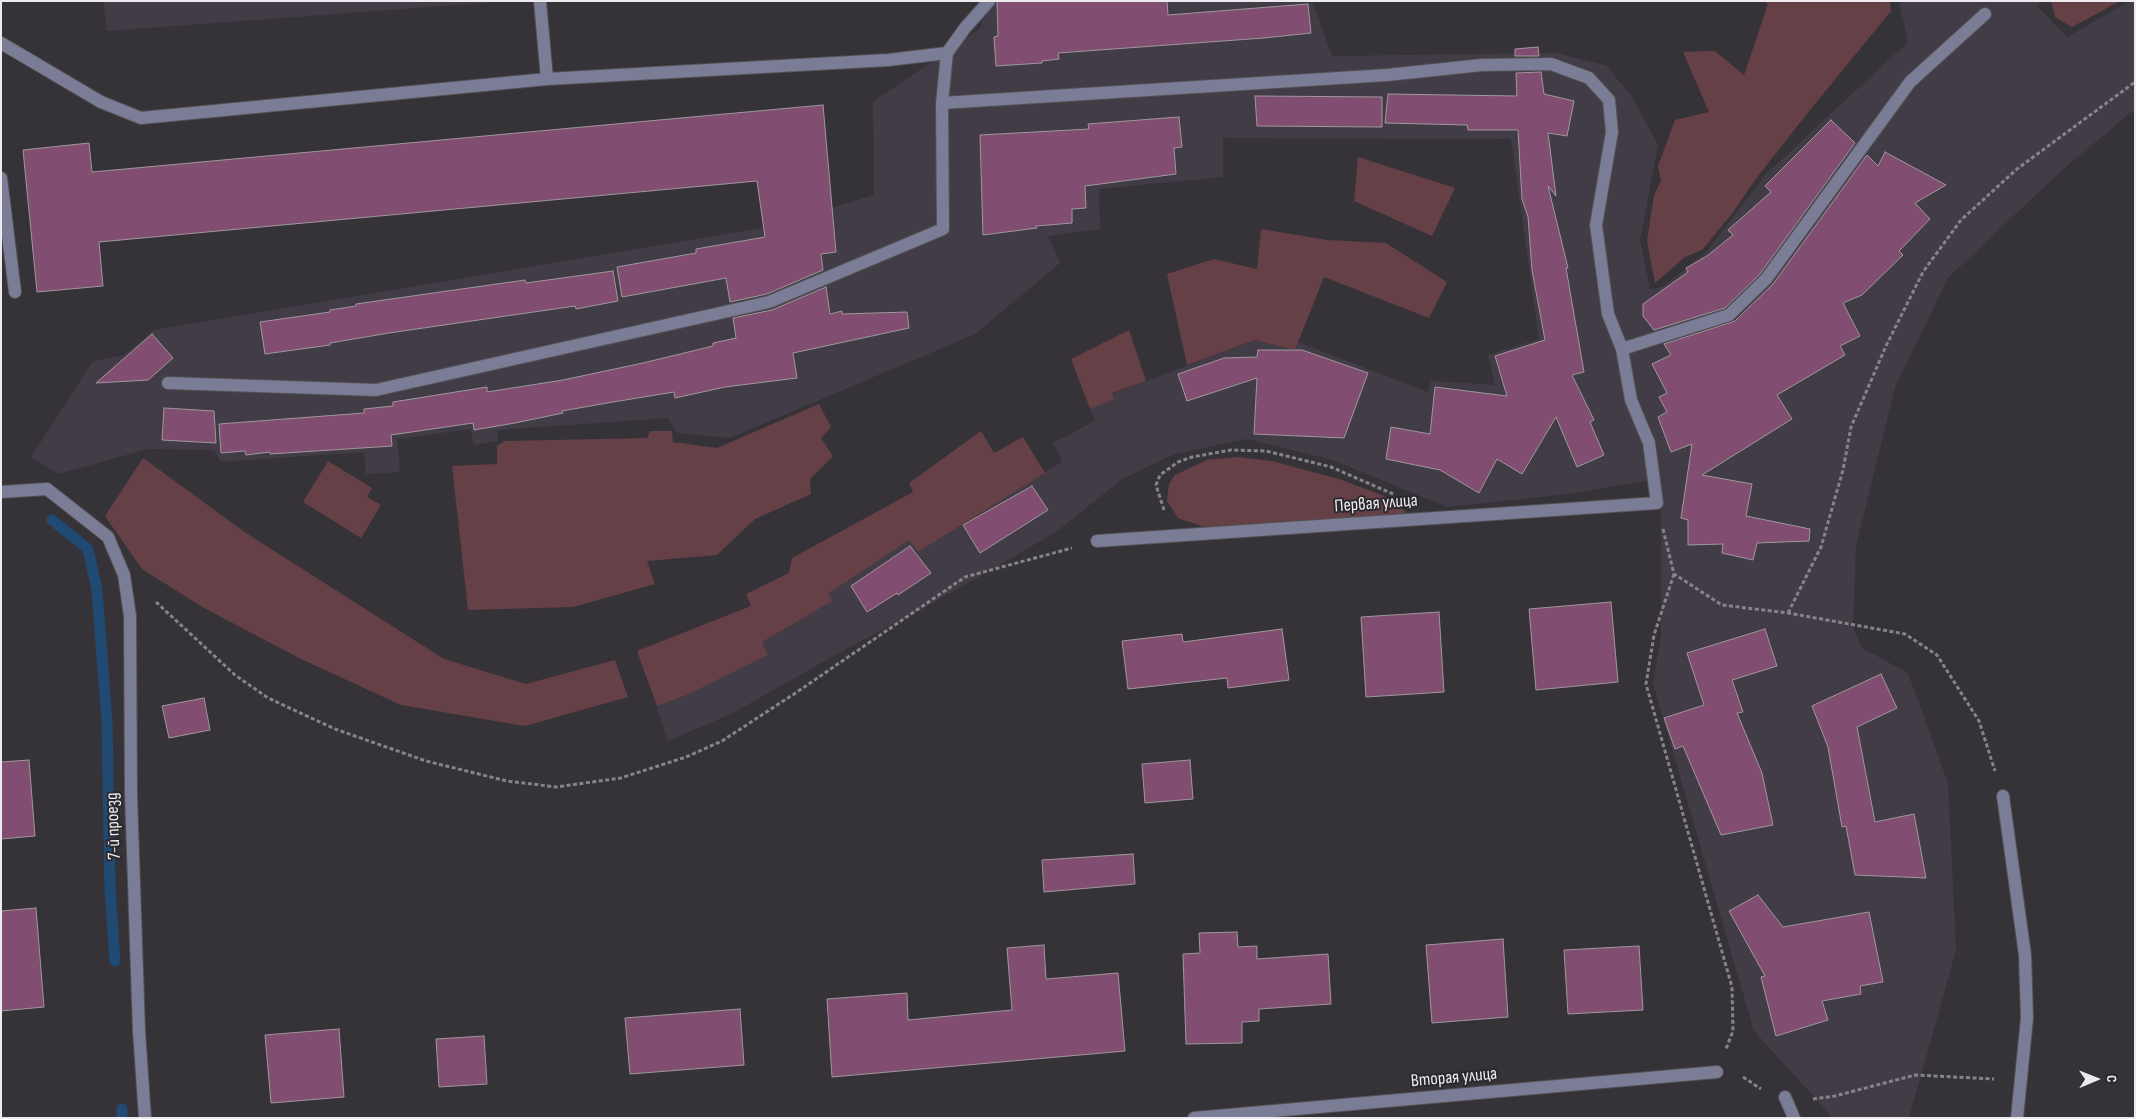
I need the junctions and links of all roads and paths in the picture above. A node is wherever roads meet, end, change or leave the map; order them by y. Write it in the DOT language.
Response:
graph roads {
  1 [pos="540,1"];
  2 [pos="989,1"];
  3 [pos="1985,14"];
  4 [pos="1,43"];
  5 [pos="947,53"];
  6 [pos="547,79"];
  7 [pos="2135,82"];
  8 [pos="942,103"];
  9 [pos="1,178"];
  10 [pos="15,292"];
  11 [pos="1622,349"];
  12 [pos="168,383"];
  13 [pos="1,492"];
  14 [pos="1657,502"];
  15 [pos="1437,518"];
  16 [pos="1191,534"];
  17 [pos="1097,541"];
  18 [pos="1674,574"];
  19 [pos="124,576"];
  20 [pos="1788,613"];
  21 [pos="2003,796"];
  22 [pos="1717,1072"];
  23 [pos="2021,1080"];
  24 [pos="1785,1097"];
  25 [pos="145,1118"];
  26 [pos="1194,1118"];
  27 [pos="1794,1118"];
  28 [pos="2017,1118"];
  1 -- 6 [label="street"];
  2 -- 5 [label="street"];
  3 -- 11 [label="street"];
  4 -- 6 [label="street"];
  5 -- 6 [label="street"];
  5 -- 8 [label="street"];
  7 -- 20 [label="path"];
  8 -- 11 [label="street"];
  8 -- 12 [label="street"];
  9 -- 10 [label="street"];
  11 -- 14 [label="street"];
  13 -- 19 [label="street, 7-й проезд"];
  14 -- 15 [label="street, Первая улица"];
  14 -- 18 [label="path"];
  15 -- 16 [label="street, Первая улица"];
  15 -- 16 [label="path"];
  16 -- 17 [label="street, Первая улица"];
  17 -- 19 [label="path"];
  18 -- 20 [label="path"];
  18 -- 22 [label="path"];
  19 -- 25 [label="street, 7-й проезд"];
  20 -- 21 [label="path"];
  21 -- 23 [label="street"];
  22 -- 24 [label="path"];
  22 -- 26 [label="street, Вторая улица"];
  23 -- 24 [label="path"];
  23 -- 28 [label="street"];
  24 -- 27 [label="street"];
}
